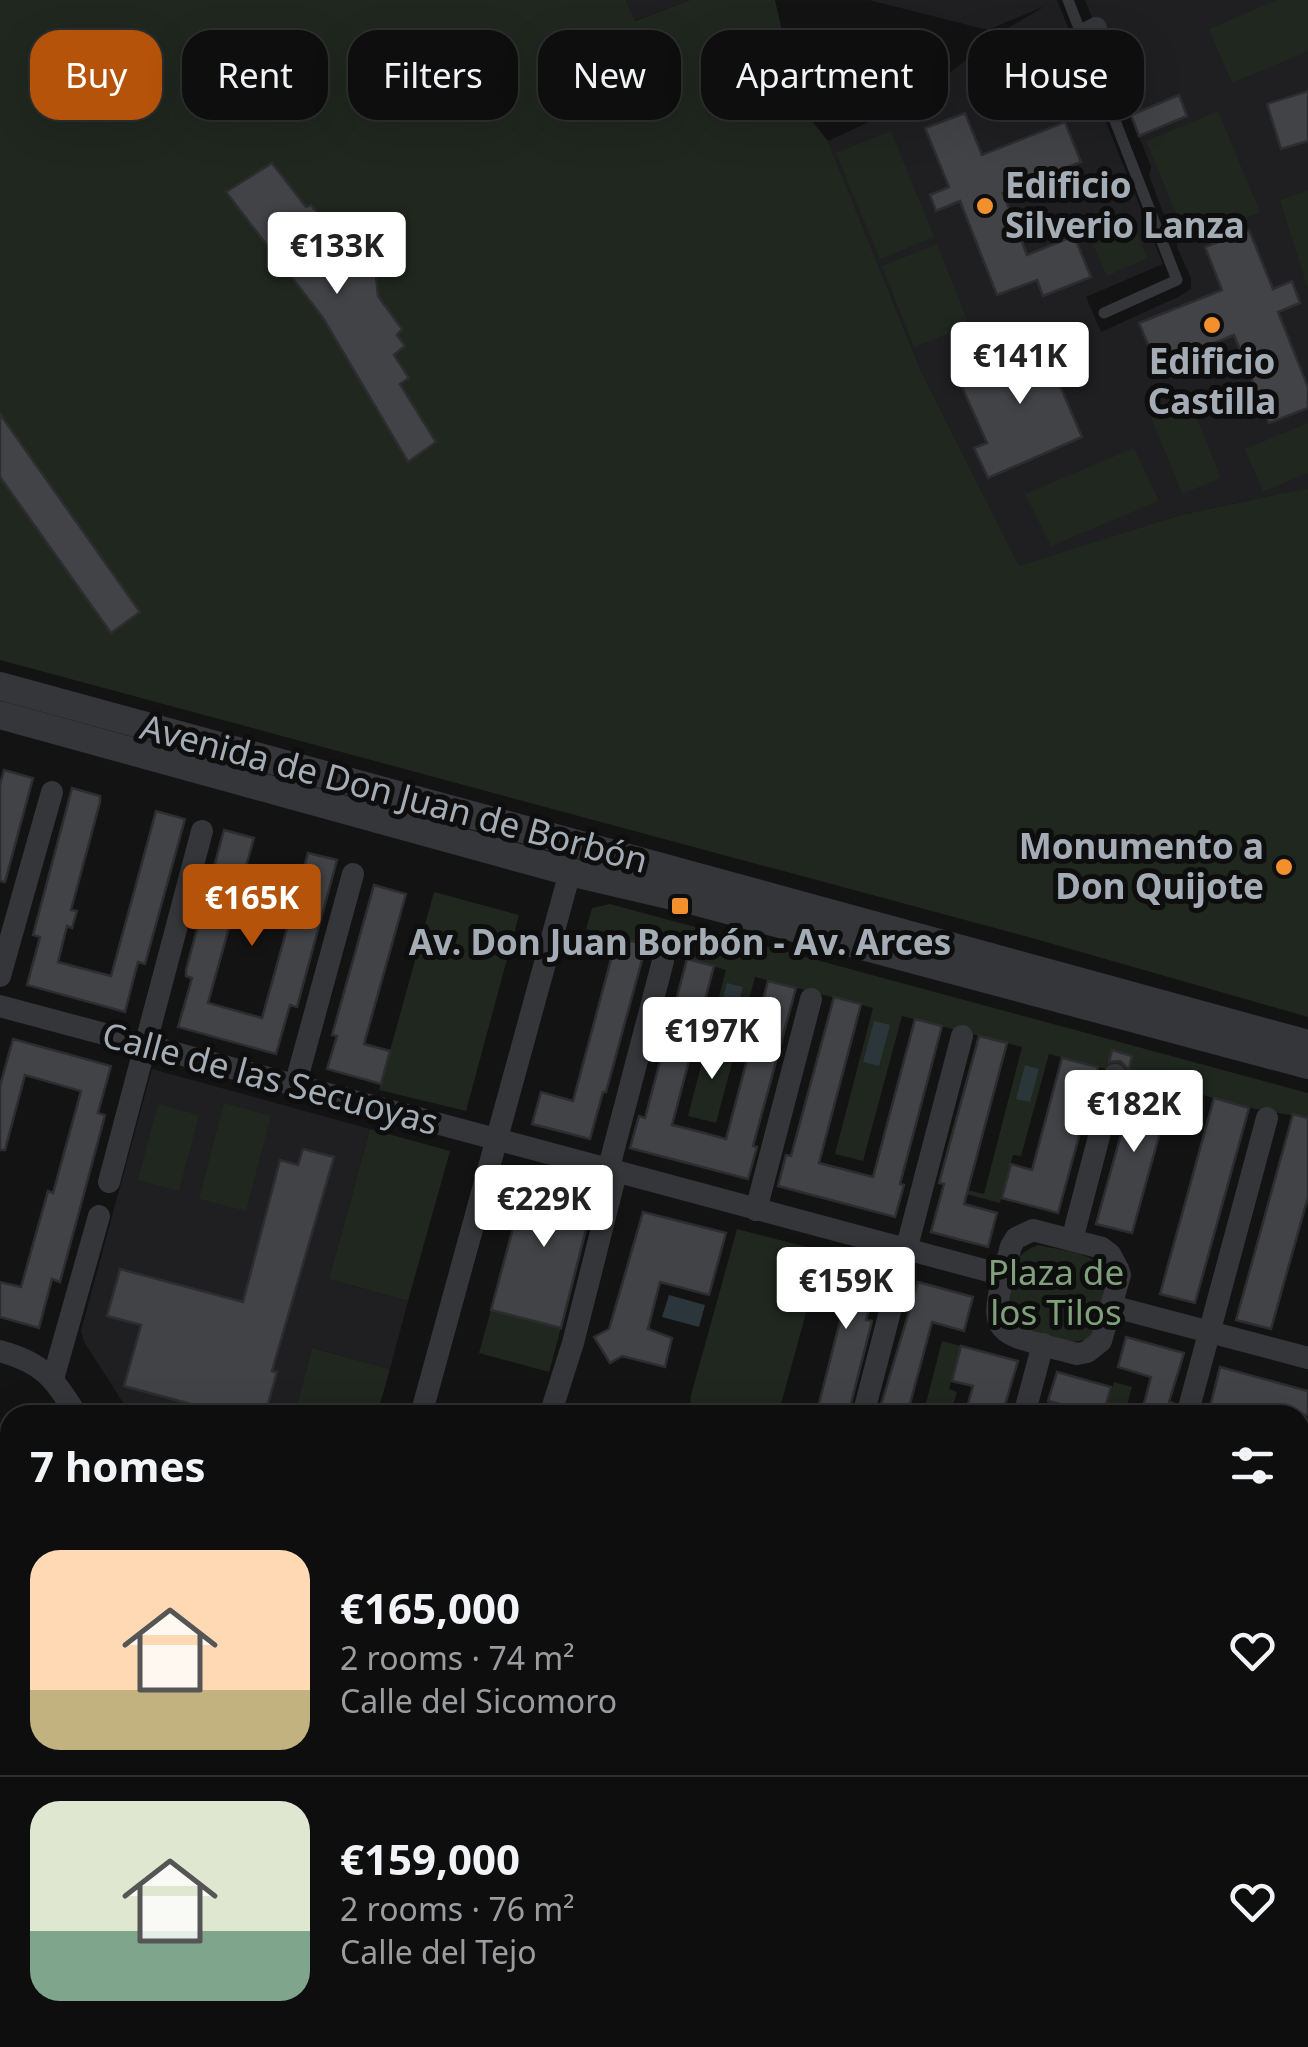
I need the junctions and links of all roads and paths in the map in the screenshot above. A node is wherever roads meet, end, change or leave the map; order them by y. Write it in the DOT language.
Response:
graph roads {
  1 [pos="1068,0"];
  2 [pos="1104,313"];
  3 [pos="0,686"];
  4 [pos="0,715"];
  5 [pos="52,792"];
  6 [pos="202,831"];
  7 [pos="570,872"];
  8 [pos="354,874"];
  9 [pos="663,962"];
  10 [pos="0,976"];
  11 [pos="810,999"];
  12 [pos="0,1006"];
  13 [pos="962,1036"];
  14 [pos="1308,1044"];
  15 [pos="144,1047"];
  16 [pos="1308,1064"];
  17 [pos="1116,1075"];
  18 [pos="296,1086"];
  19 [pos="1267,1118"];
  20 [pos="496,1141"];
  21 [pos="612,1172"];
  22 [pos="109,1182"];
  23 [pos="756,1210"];
  24 [pos="99,1216"];
  25 [pos="1072,1240"];
  26 [pos="906,1250"];
  27 [pos="1004,1275"];
  28 [pos="1111,1306"];
  29 [pos="1210,1332"];
  30 [pos="1043,1344"];
  31 [pos="0,1351"];
  32 [pos="1308,1358"];
  33 [pos="53,1379"];
  34 [pos="70,1405"];
  35 [pos="424,1405"];
  36 [pos="553,1405"];
  37 [pos="865,1405"];
  38 [pos="1027,1405"];
  39 [pos="1190,1405"];
  1 -- 2 [label="lane"];
  3 -- 14 [label="street, Avenida de Don Juan de Borbón"];
  4 -- 7 [label="street, Avenida de Don Juan de Borbón"];
  5 -- 10 [label="street"];
  6 -- 15 [label="street"];
  7 -- 16 [label="street, Avenida de Don Juan de Borbón"];
  7 -- 20 [label="street"];
  8 -- 18 [label="street"];
  9 -- 21 [label="street"];
  11 -- 23 [label="street"];
  12 -- 15 [label="street, Calle de las Secuoyas"];
  13 -- 26 [label="street"];
  15 -- 18 [label="street, Calle de las Secuoyas"];
  15 -- 22 [label="street"];
  17 -- 25 [label="street"];
  18 -- 20 [label="street, Calle de las Secuoyas"];
  19 -- 29 [label="street"];
  20 -- 21 [label="street, Calle de las Secuoyas"];
  20 -- 35 [label="street"];
  21 -- 23 [label="street, Calle de las Secuoyas"];
  21 -- 36 [label="street"];
  23 -- 26 [label="street, Calle de las Secuoyas"];
  24 -- 33 [label="street"];
  25 -- 27 [label="street"];
  25 -- 28 [label="street"];
  26 -- 27 [label="street, Calle de las Secuoyas"];
  26 -- 37 [label="street"];
  27 -- 30 [label="street"];
  28 -- 29 [label="street"];
  28 -- 30 [label="street"];
  29 -- 32 [label="street"];
  29 -- 39 [label="street"];
  30 -- 38 [label="street"];
  31 -- 33 [label="street"];
  33 -- 34 [label="street"];
}
